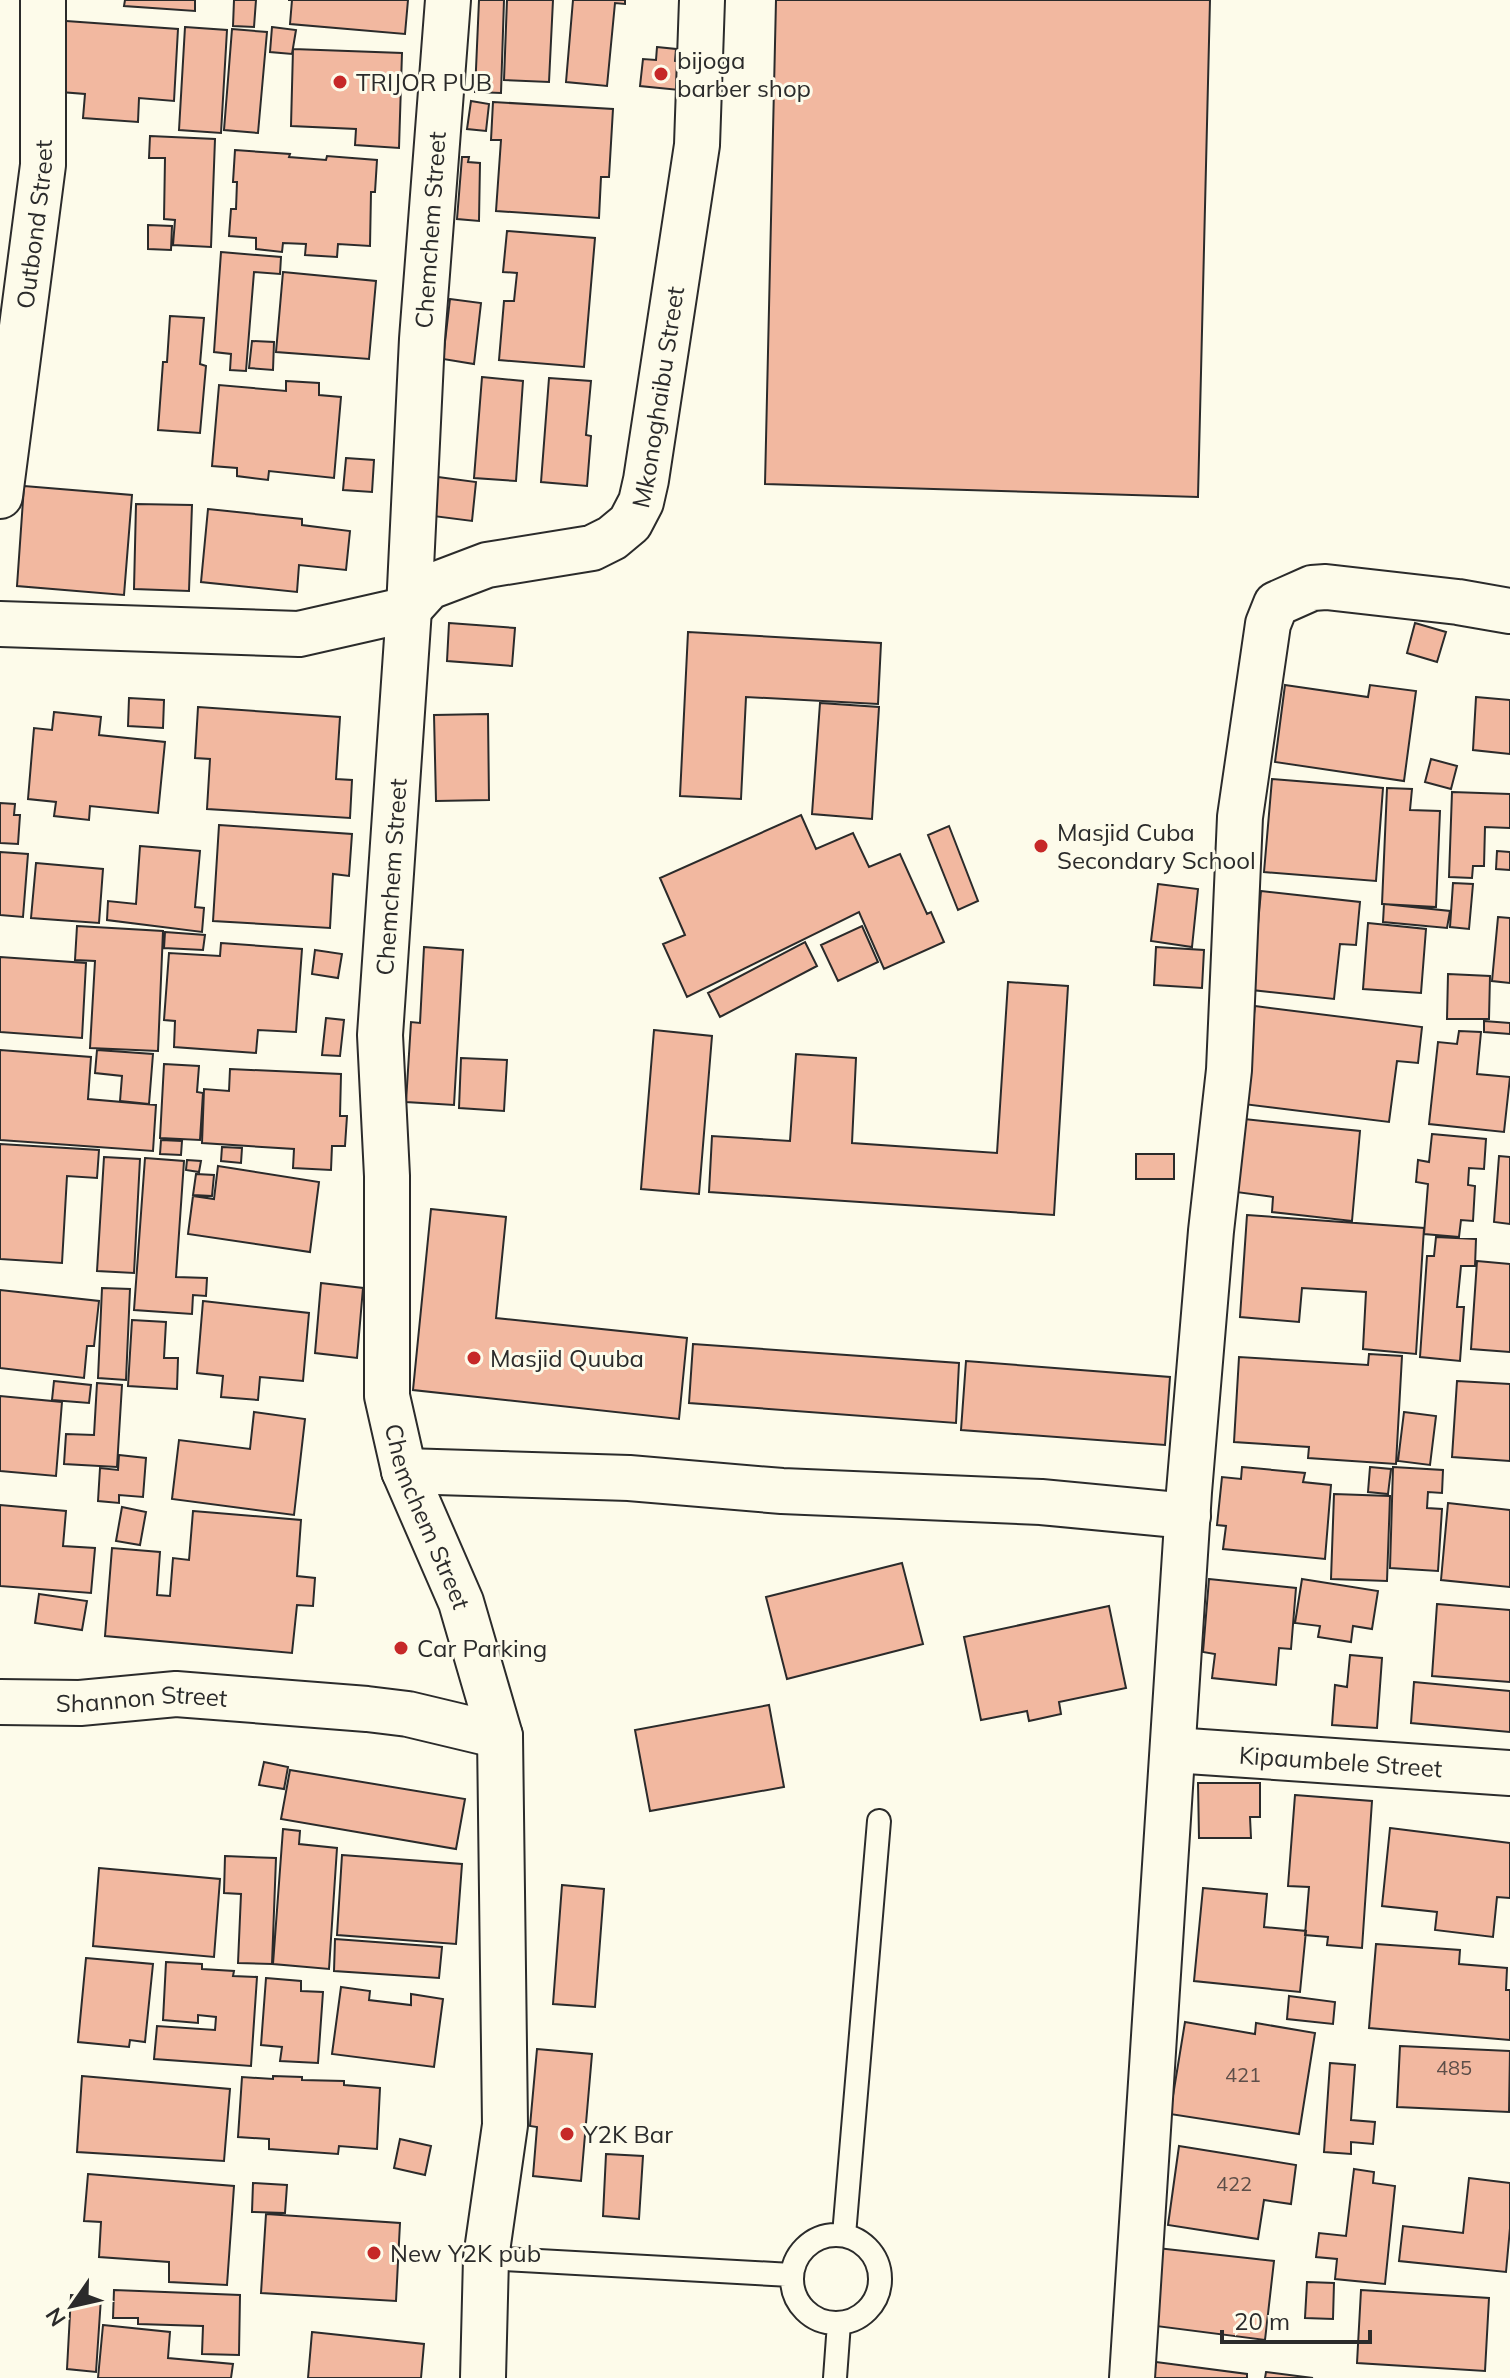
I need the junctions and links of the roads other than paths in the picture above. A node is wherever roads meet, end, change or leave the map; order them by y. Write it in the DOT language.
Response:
graph roads {
  1 [pos="43,0"];
  2 [pos="448,0"];
  3 [pos="702,0"];
  4 [pos="0,496"];
  5 [pos="409,609"];
  6 [pos="1510,611"];
  7 [pos="0,624"];
  8 [pos="404,1471"];
  9 [pos="1188,1516"];
  10 [pos="0,1702"];
  11 [pos="500,1736"];
  12 [pos="1173,1750"];
  13 [pos="1510,1773"];
  14 [pos="879,1821"];
  15 [pos="844,2235"];
  16 [pos="486,2258"];
  17 [pos="791,2275"];
  18 [pos="839,2323"];
  19 [pos="483,2378"];
  20 [pos="835,2378"];
  21 [pos="1132,2378"];
  1 -- 4 [label="street, Outbond Street"];
  2 -- 5 [label="street, Chemchem Street"];
  3 -- 5 [label="street, Mkonoghaibu Street"];
  5 -- 7 [label="street, Mkonoghaibu Street"];
  5 -- 8 [label="street, Chemchem Street"];
  6 -- 9 [label="street"];
  8 -- 9 [label="street"];
  8 -- 11 [label="street, Chemchem Street"];
  9 -- 12 [label="street"];
  10 -- 11 [label="street, Shannon Street"];
  11 -- 16 [label="street, Chemchem Street"];
  12 -- 13 [label="street, Kipaumbele Street"];
  12 -- 21 [label="street"];
  14 -- 15 [label="lane"];
  15 -- 17 [label="lane"];
  15 -- 18 [label="lane"];
  16 -- 17 [label="lane"];
  16 -- 19 [label="street, Chemchem Street"];
  17 -- 18 [label="lane"];
  18 -- 20 [label="lane"];
}
